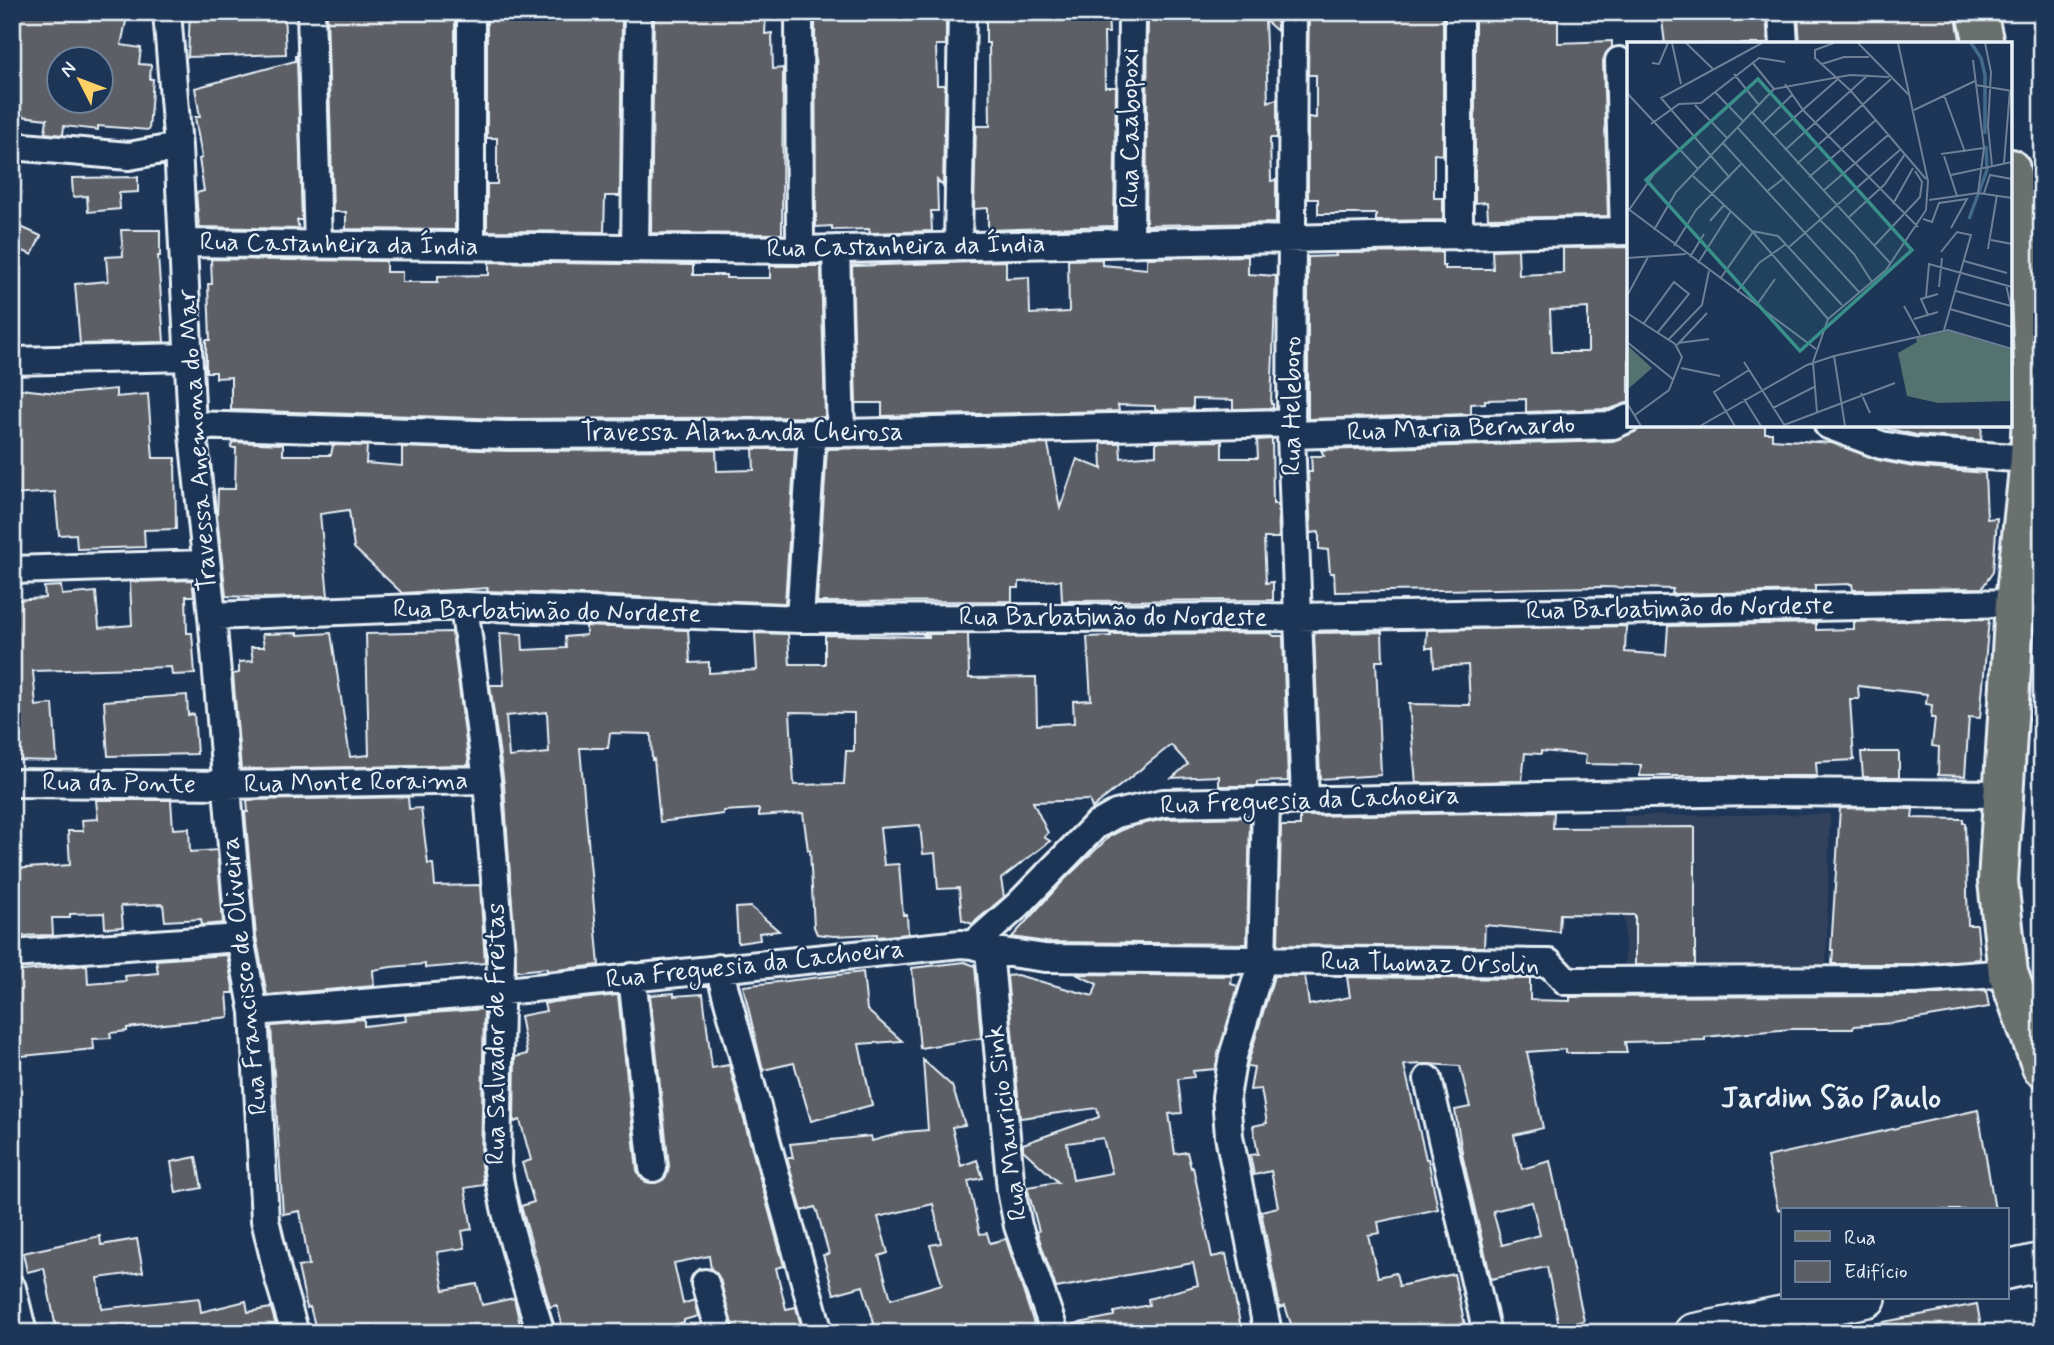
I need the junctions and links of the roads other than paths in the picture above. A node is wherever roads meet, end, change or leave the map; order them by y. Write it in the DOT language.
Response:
graph roads {
  1 [pos="167,12"];
  2 [pos="311,12"];
  3 [pos="471,12"];
  4 [pos="639,12"];
  5 [pos="799,12"];
  6 [pos="962,12"];
  7 [pos="1132,12"];
  8 [pos="1293,12"];
  9 [pos="1460,12"];
  10 [pos="1782,12"];
  11 [pos="1977,12"];
  12 [pos="1784,42"];
  13 [pos="1983,42"];
  14 [pos="1619,61"];
  15 [pos="12,146"];
  16 [pos="178,147"];
  17 [pos="2012,186"];
  18 [pos="2016,220"];
  19 [pos="1626,231"];
  20 [pos="1459,236"];
  21 [pos="1293,240"];
  22 [pos="184,243"];
  23 [pos="1130,243"];
  24 [pos="318,244"];
  25 [pos="471,246"];
  26 [pos="958,246"];
  27 [pos="836,248"];
  28 [pos="635,249"];
  29 [pos="800,250"];
  30 [pos="188,356"];
  31 [pos="12,361"];
  32 [pos="1627,419"];
  33 [pos="192,425"];
  34 [pos="1834,427"];
  35 [pos="1292,429"];
  36 [pos="812,433"];
  37 [pos="841,433"];
  38 [pos="2030,459"];
  39 [pos="206,564"];
  40 [pos="12,570"];
  41 [pos="2015,603"];
  42 [pos="464,606"];
  43 [pos="212,616"];
  44 [pos="1298,617"];
  45 [pos="800,619"];
  46 [pos="487,780"];
  47 [pos="12,783"];
  48 [pos="226,785"];
  49 [pos="2002,794"];
  50 [pos="1305,800"];
  51 [pos="1266,802"];
  52 [pos="240,938"];
  53 [pos="981,947"];
  54 [pos="12,954"];
  55 [pos="1262,962"];
  56 [pos="719,968"];
  57 [pos="2008,973"];
  58 [pos="632,977"];
  59 [pos="501,991"];
  60 [pos="254,1012"];
  61 [pos="2042,1067"];
  62 [pos="1428,1079"];
  63 [pos="653,1168"];
  64 [pos="2042,1262"];
  65 [pos="2008,1270"];
  66 [pos="705,1283"];
  67 [pos="12,1288"];
  68 [pos="1857,1300"];
  69 [pos="23,1333"];
  70 [pos="295,1333"];
  71 [pos="541,1333"];
  72 [pos="719,1333"];
  73 [pos="819,1333"];
  74 [pos="1055,1333"];
  75 [pos="1268,1333"];
  76 [pos="1487,1333"];
  77 [pos="1693,1333"];
  1 -- 16 [label="street, Travessa Anemona do Mar"];
  2 -- 24 [label="street"];
  3 -- 25 [label="street"];
  4 -- 28 [label="street"];
  5 -- 29 [label="street"];
  6 -- 26 [label="street"];
  7 -- 23 [label="street, Rua Caabopoxi"];
  8 -- 21 [label="street, Rua Heleboro"];
  9 -- 20 [label="street"];
  10 -- 12 [label="street"];
  11 -- 13 [label="main road"];
  14 -- 19 [label="street"];
  15 -- 16 [label="street"];
  16 -- 22 [label="street, Travessa Anemona do Mar"];
  17 -- 18 [label="main road"];
  18 -- 38 [label="main road"];
  19 -- 20 [label="street, Rua Castanheira da Índia"];
  20 -- 21 [label="street, Rua Castanheira da Índia"];
  21 -- 23 [label="street, Rua Castanheira da Índia"];
  21 -- 35 [label="street, Rua Heleboro"];
  22 -- 24 [label="street, Rua Castanheira da Índia"];
  22 -- 30 [label="street, Travessa Anemona do Mar"];
  23 -- 26 [label="street, Rua Castanheira da Índia"];
  24 -- 25 [label="street, Rua Castanheira da Índia"];
  25 -- 28 [label="street, Rua Castanheira da Índia"];
  26 -- 27 [label="street, Rua Castanheira da Índia"];
  27 -- 29 [label="street, Rua Castanheira da Índia"];
  27 -- 37 [label="street"];
  28 -- 29 [label="street, Rua Castanheira da Índia"];
  30 -- 31 [label="street"];
  30 -- 33 [label="street, Travessa Anemona do Mar"];
  32 -- 35 [label="street, Rua Maria Bernardo"];
  33 -- 36 [label="street, Travessa Alamanda Cheirosa"];
  33 -- 39 [label="street, Travessa Anemona do Mar"];
  34 -- 38 [label="street"];
  35 -- 37 [label="street, Travessa Alamanda Cheirosa"];
  35 -- 44 [label="street, Rua Heleboro"];
  36 -- 37 [label="street, Travessa Alamanda Cheirosa"];
  36 -- 45 [label="street"];
  38 -- 41 [label="main road"];
  39 -- 40 [label="street"];
  39 -- 43 [label="street, Travessa Anemona do Mar"];
  41 -- 44 [label="street, Rua Barbatimão do Nordeste"];
  41 -- 49 [label="main road"];
  42 -- 43 [label="street, Rua Barbatimão do Nordeste"];
  42 -- 45 [label="street, Rua Barbatimão do Nordeste"];
  42 -- 46 [label="street, Rua Salvador de Freitas"];
  43 -- 48 [label="street, Rua Francisco de Oliveira"];
  44 -- 45 [label="street, Rua Barbatimão do Nordeste"];
  44 -- 50 [label="street, Rua Heleboro"];
  46 -- 48 [label="street, Rua Monte Roraima"];
  46 -- 59 [label="street, Rua Salvador de Freitas"];
  47 -- 48 [label="street, Rua da Ponte"];
  48 -- 52 [label="street, Rua Francisco de Oliveira"];
  49 -- 50 [label="street, Rua Freguesia da Cachoeira"];
  49 -- 57 [label="main road"];
  50 -- 51 [label="street, Rua Freguesia da Cachoeira"];
  51 -- 53 [label="street, Rua Freguesia da Cachoeira"];
  51 -- 55 [label="street"];
  52 -- 54 [label="street"];
  52 -- 60 [label="street, Rua Francisco de Oliveira"];
  53 -- 55 [label="street, Rua Thomaz Orsolin"];
  53 -- 56 [label="street, Rua Freguesia da Cachoeira"];
  53 -- 74 [label="street, Rua Mauricio Sink"];
  55 -- 57 [label="street, Rua Thomaz Orsolin"];
  55 -- 75 [label="street"];
  56 -- 58 [label="street, Rua Freguesia da Cachoeira"];
  56 -- 73 [label="street"];
  57 -- 61 [label="main road"];
  58 -- 59 [label="street, Rua Freguesia da Cachoeira"];
  58 -- 63 [label="street"];
  59 -- 60 [label="street, Rua Freguesia da Cachoeira"];
  59 -- 71 [label="street, Rua Salvador de Freitas"];
  60 -- 70 [label="street, Rua Francisco de Oliveira"];
  62 -- 76 [label="street"];
  64 -- 65 [label="street"];
  66 -- 72 [label="street"];
  67 -- 69 [label="street"];
  68 -- 77 [label="street"];
}
